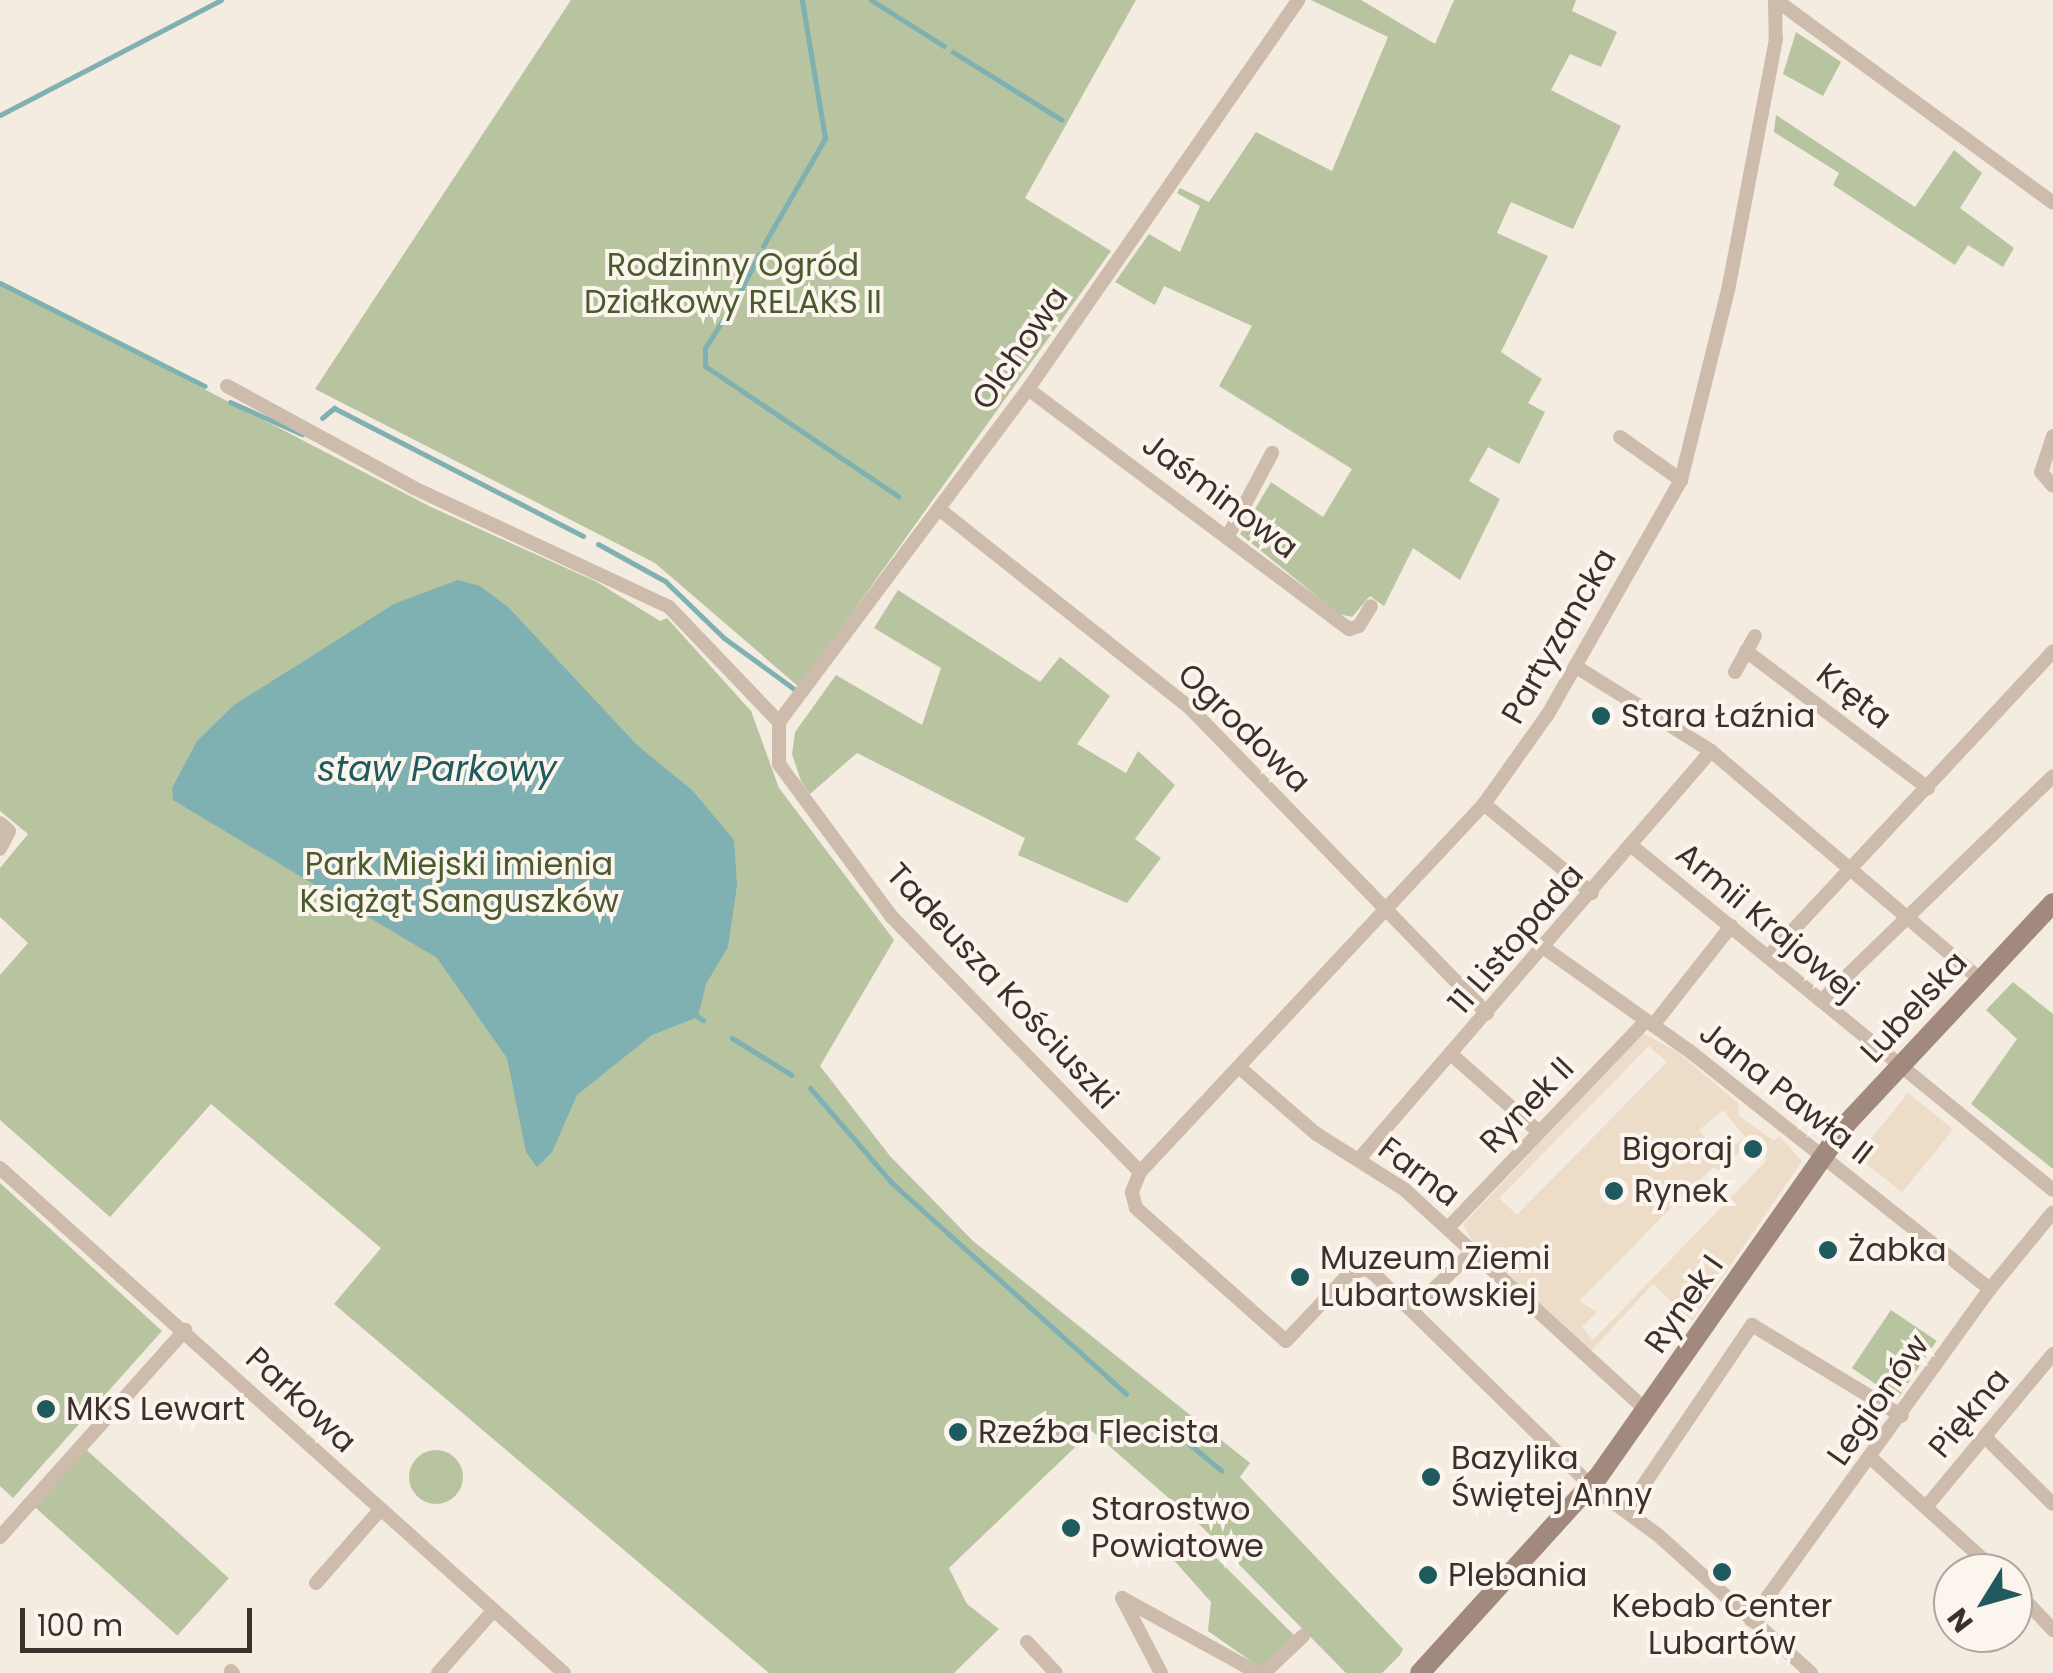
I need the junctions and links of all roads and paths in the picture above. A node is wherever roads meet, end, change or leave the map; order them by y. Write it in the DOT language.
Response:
graph roads {
  1 [pos="1298,0"];
  2 [pos="1775,0"];
  3 [pos="2053,204"];
  4 [pos="227,386"];
  5 [pos="1028,389"];
  6 [pos="2053,436"];
  7 [pos="1620,437"];
  8 [pos="1272,453"];
  9 [pos="1681,480"];
  10 [pos="2053,486"];
  11 [pos="939,509"];
  12 [pos="1229,534"];
  13 [pos="1371,606"];
  14 [pos="1755,636"];
  15 [pos="1746,650"];
  16 [pos="2053,651"];
  17 [pos="1576,666"];
  18 [pos="1735,672"];
  19 [pos="779,722"];
  20 [pos="1711,751"];
  21 [pos="2053,776"];
  22 [pos="1928,788"];
  23 [pos="1484,804"];
  24 [pos="0,823"];
  25 [pos="1633,846"];
  26 [pos="0,848"];
  27 [pos="1852,867"];
  28 [pos="1592,893"];
  29 [pos="2053,903"];
  30 [pos="1387,913"];
  31 [pos="1906,916"];
  32 [pos="1731,926"];
  33 [pos="1544,947"];
  34 [pos="1768,957"];
  35 [pos="1980,979"];
  36 [pos="1820,1001"];
  37 [pos="1487,1014"];
  38 [pos="1650,1022"];
  39 [pos="1452,1055"];
  40 [pos="1898,1066"];
  41 [pos="1240,1068"];
  42 [pos="1538,1131"];
  43 [pos="1821,1154"];
  44 [pos="1359,1159"];
  45 [pos="0,1168"];
  46 [pos="1140,1172"];
  47 [pos="2053,1190"];
  48 [pos="2053,1212"];
  49 [pos="1448,1228"];
  50 [pos="1473,1251"];
  51 [pos="1990,1289"];
  52 [pos="1412,1310"];
  53 [pos="184,1330"];
  54 [pos="2053,1354"];
  55 [pos="1646,1409"];
  56 [pos="1902,1416"];
  57 [pos="1986,1438"];
  58 [pos="1872,1459"];
  59 [pos="1591,1486"];
  60 [pos="2053,1504"];
  61 [pos="1926,1507"];
  62 [pos="380,1510"];
  63 [pos="1626,1511"];
  64 [pos="0,1537"];
  65 [pos="1976,1553"];
  66 [pos="316,1583"];
  67 [pos="2033,1606"];
  68 [pos="494,1610"];
  69 [pos="1750,1620"];
  70 [pos="2052,1624"];
  71 [pos="1303,1636"];
  72 [pos="1027,1642"];
  73 [pos="438,1673"];
  74 [pos="564,1673"];
  75 [pos="1056,1673"];
  76 [pos="1161,1673"];
  77 [pos="1261,1673"];
  78 [pos="1420,1673"];
  79 [pos="1811,1673"];
  1 -- 5 [label="street, Olchowa"];
  2 -- 3 [label="street"];
  2 -- 9 [label="street, Partyzancka"];
  4 -- 19 [label="street"];
  5 -- 11 [label="street, Olchowa"];
  5 -- 12 [label="street, Jaśminowa"];
  6 -- 10 [label="street"];
  7 -- 9 [label="street"];
  8 -- 12 [label="street"];
  9 -- 17 [label="street, Partyzancka"];
  11 -- 19 [label="street, Olchowa"];
  11 -- 30 [label="street, Ogrodowa"];
  12 -- 13 [label="street, Jaśminowa"];
  14 -- 15 [label="street"];
  15 -- 18 [label="street"];
  15 -- 22 [label="street, Kręta"];
  16 -- 22 [label="street"];
  17 -- 20 [label="street"];
  17 -- 23 [label="street, Partyzancka"];
  19 -- 46 [label="street, Tadeusza Kościuszki"];
  20 -- 25 [label="street, 11 Listopada"];
  20 -- 27 [label="street"];
  21 -- 31 [label="street"];
  22 -- 27 [label="street"];
  23 -- 28 [label="street"];
  23 -- 30 [label="street, Partyzancka"];
  24 -- 26 [label="street"];
  25 -- 28 [label="street, 11 Listopada"];
  25 -- 32 [label="street, Armii Krajowej"];
  27 -- 31 [label="street"];
  27 -- 34 [label="street"];
  28 -- 33 [label="street, 11 Listopada"];
  29 -- 35 [label="main road, Lubelska"];
  30 -- 37 [label="street, Ogrodowa"];
  30 -- 41 [label="street, Partyzancka"];
  31 -- 35 [label="street"];
  31 -- 36 [label="street"];
  32 -- 34 [label="street, Armii Krajowej"];
  32 -- 38 [label="street, Rynek II"];
  33 -- 37 [label="street, 11 Listopada"];
  33 -- 38 [label="street, Jana Pawła II"];
  34 -- 36 [label="street, Armii Krajowej"];
  35 -- 40 [label="main road, Lubelska"];
  36 -- 40 [label="street, Armii Krajowej"];
  37 -- 39 [label="street, 11 Listopada"];
  38 -- 42 [label="street, Rynek II"];
  38 -- 43 [label="street, Jana Pawła II"];
  39 -- 42 [label="street"];
  39 -- 44 [label="street, 11 Listopada"];
  40 -- 43 [label="main road, Lubelska"];
  40 -- 47 [label="street, Armii Krajowej"];
  41 -- 44 [label="street, Farna"];
  41 -- 46 [label="street, Partyzancka"];
  42 -- 49 [label="street, Rynek II"];
  43 -- 51 [label="street, Jana Pawła II"];
  43 -- 55 [label="main road, Rynek I"];
  44 -- 49 [label="street, Farna"];
  45 -- 53 [label="street, Parkowa"];
  46 -- 52 [label="street"];
  48 -- 51 [label="street, Legionów"];
  49 -- 50 [label="street, Farna"];
  50 -- 52 [label="street"];
  50 -- 55 [label="street, Farna"];
  51 -- 56 [label="street, Legionów"];
  52 -- 59 [label="street"];
  53 -- 62 [label="street, Parkowa"];
  53 -- 64 [label="street"];
  54 -- 57 [label="street, Piękna"];
  55 -- 59 [label="main road, Rynek I"];
  56 -- 58 [label="street, Legionów"];
  56 -- 63 [label="street"];
  57 -- 60 [label="street"];
  57 -- 61 [label="street, Piękna"];
  58 -- 61 [label="street"];
  58 -- 69 [label="street, Legionów"];
  59 -- 63 [label="street"];
  59 -- 78 [label="main road, Rynek I"];
  61 -- 65 [label="street"];
  62 -- 66 [label="street"];
  62 -- 68 [label="street, Parkowa"];
  63 -- 69 [label="street"];
  67 -- 70 [label="street"];
  68 -- 73 [label="street"];
  68 -- 74 [label="street, Parkowa"];
  69 -- 79 [label="street"];
  71 -- 77 [label="street"];
  72 -- 75 [label="street"];
  76 -- 77 [label="street"];
}
